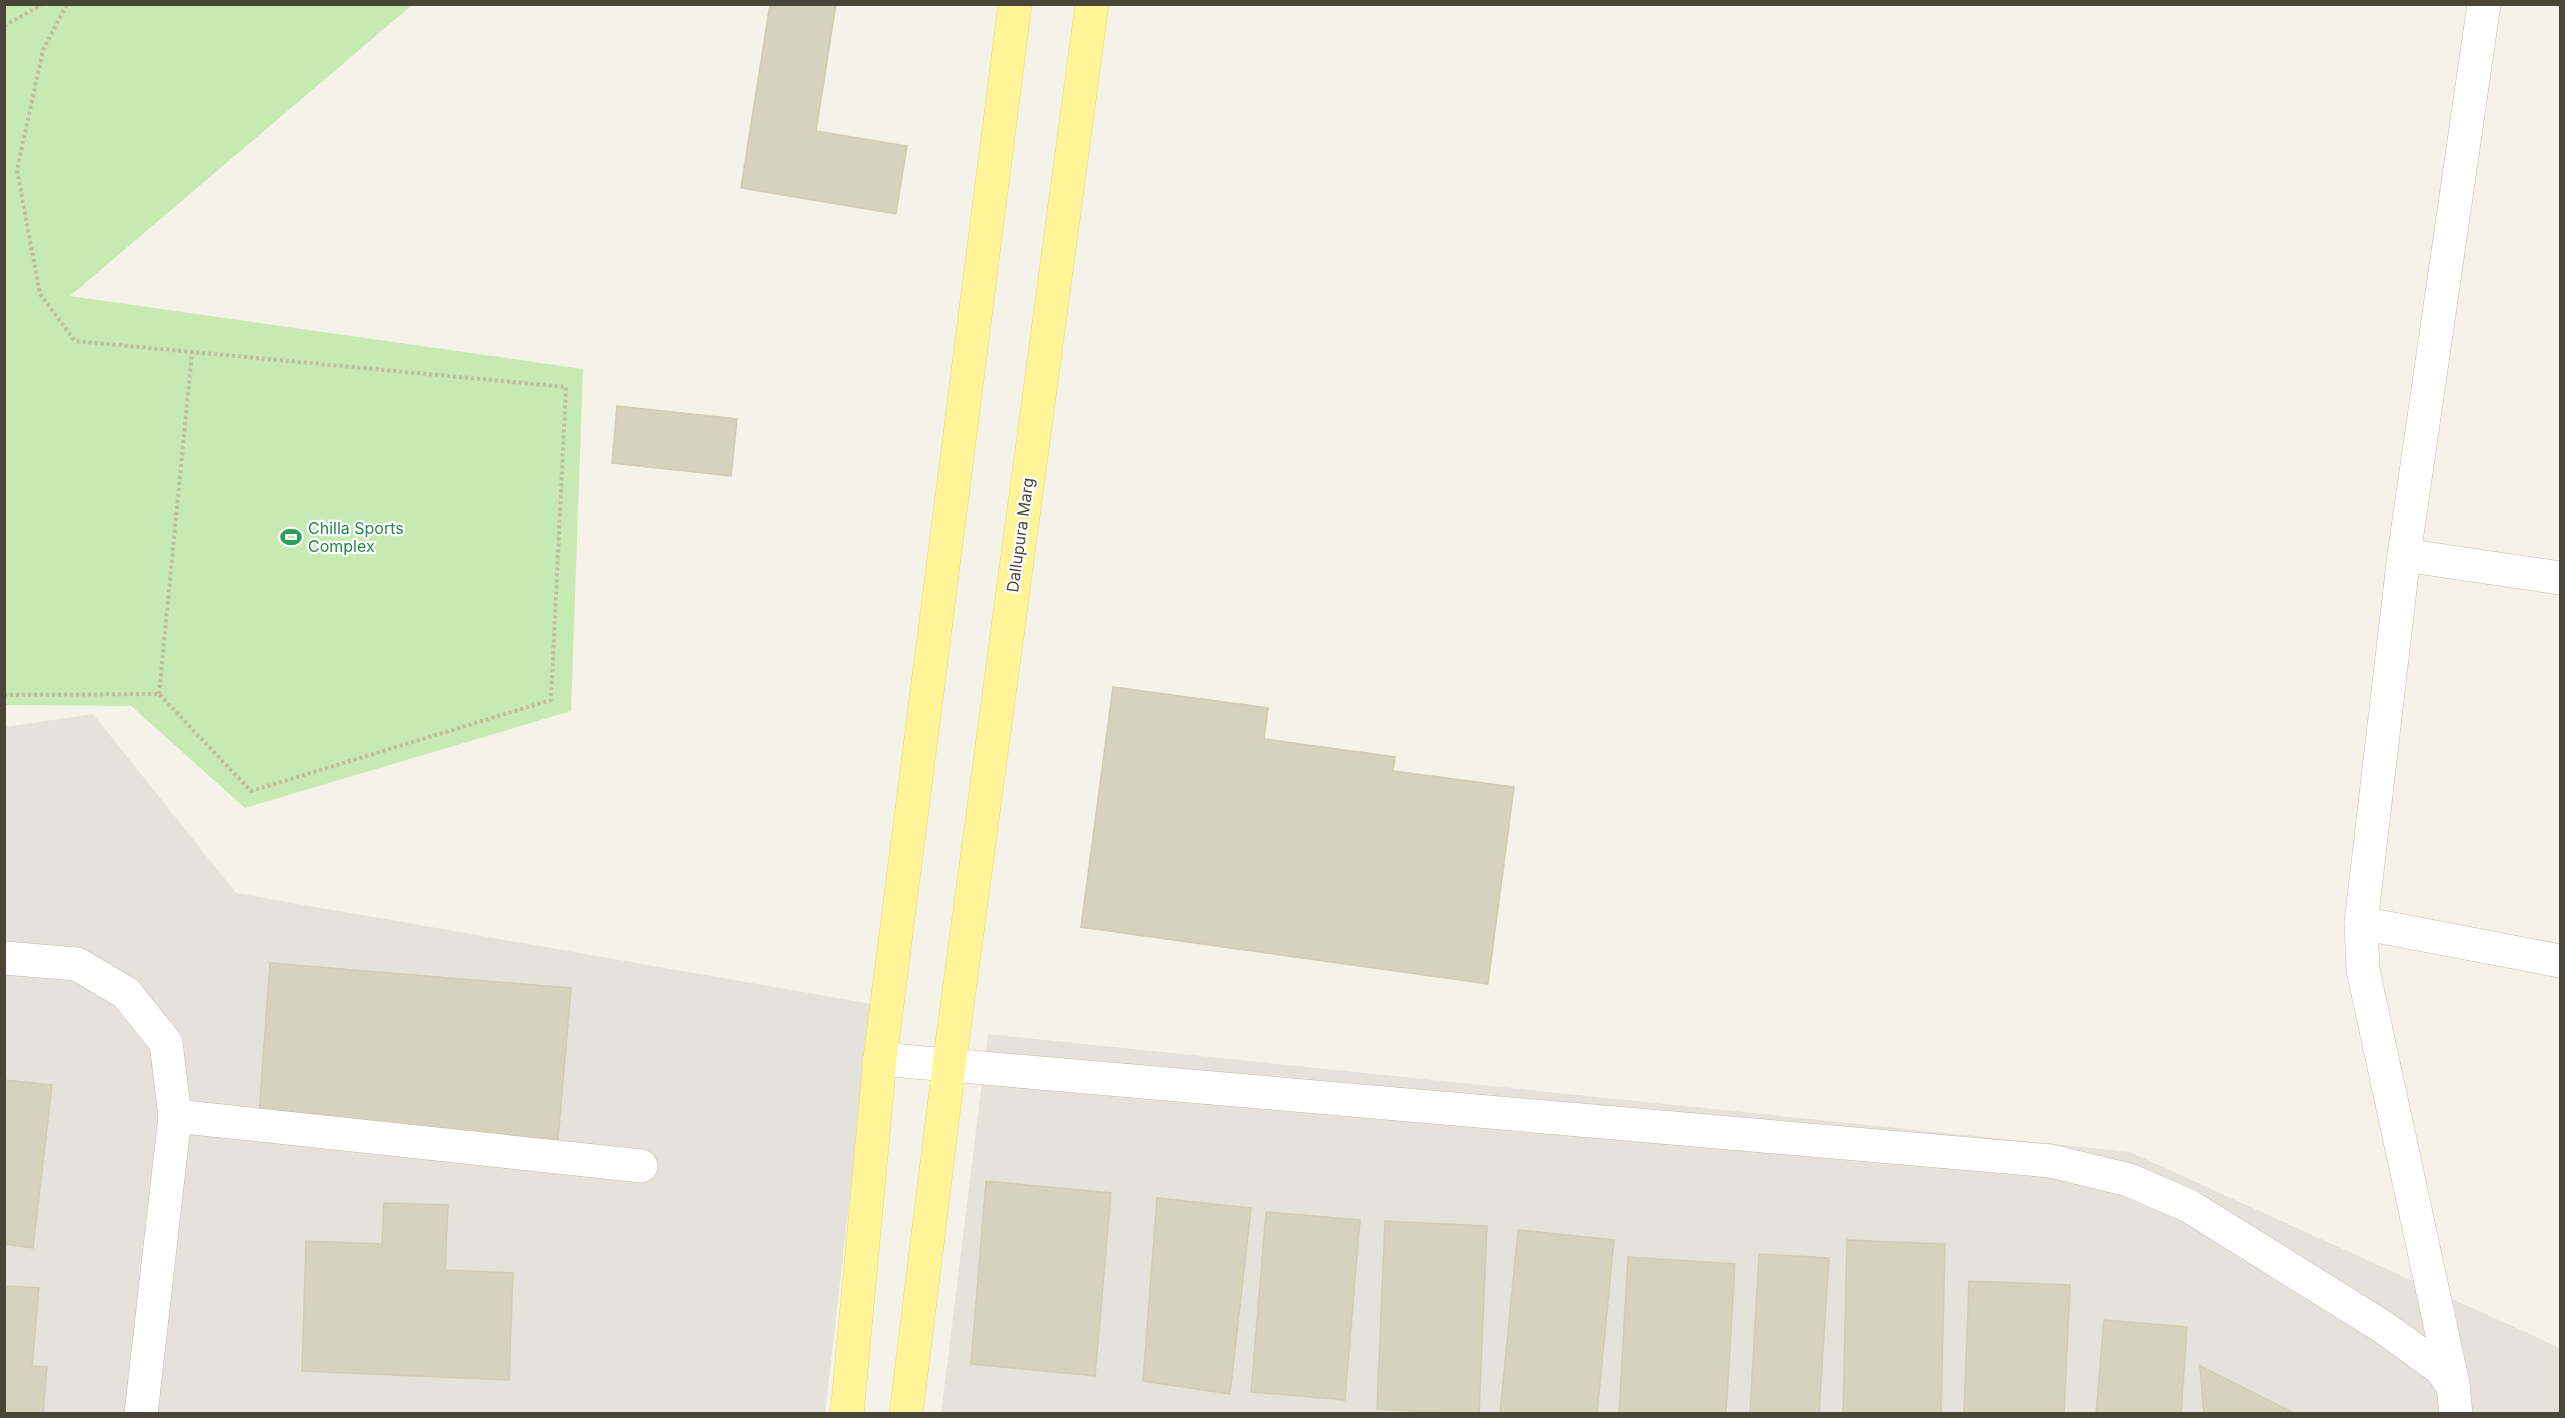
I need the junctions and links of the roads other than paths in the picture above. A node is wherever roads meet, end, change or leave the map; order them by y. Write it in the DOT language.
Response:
graph roads {
  1 [pos="1015,4"];
  2 [pos="1092,4"];
  3 [pos="2484,4"];
  4 [pos="2404,555"];
  5 [pos="2560,578"];
  6 [pos="2361,923"];
  7 [pos="4,958"];
  8 [pos="2560,961"];
  9 [pos="880,1059"];
  10 [pos="949,1066"];
  11 [pos="175,1116"];
  12 [pos="641,1166"];
  13 [pos="2455,1400"];
  14 [pos="141,1413"];
  15 [pos="847,1413"];
  16 [pos="906,1413"];
  1 -- 9 [label="main road"];
  2 -- 10 [label="main road, Dallupura Marg"];
  3 -- 4 [label="street"];
  4 -- 5 [label="street"];
  4 -- 6 [label="street"];
  6 -- 8 [label="street"];
  6 -- 13 [label="street"];
  7 -- 11 [label="street"];
  9 -- 10 [label="street"];
  9 -- 15 [label="main road"];
  10 -- 13 [label="street"];
  10 -- 16 [label="main road, Dallupura Marg"];
  11 -- 12 [label="street"];
  11 -- 14 [label="street"];
}
